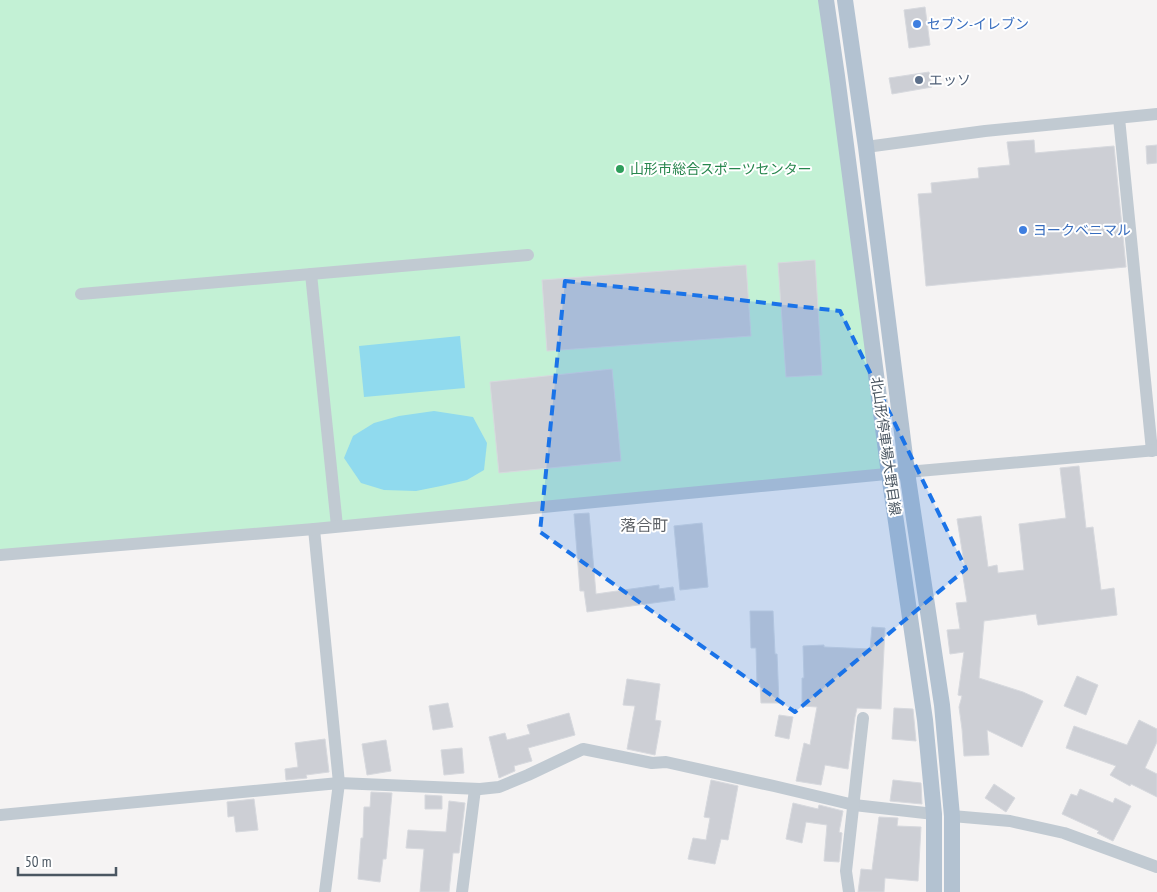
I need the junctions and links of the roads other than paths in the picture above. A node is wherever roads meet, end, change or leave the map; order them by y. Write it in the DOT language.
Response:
graph roads {
  1 [pos="826,0"];
  2 [pos="845,0"];
  3 [pos="1157,114"];
  4 [pos="1119,118"];
  5 [pos="866,147"];
  6 [pos="528,254"];
  7 [pos="310,274"];
  8 [pos="81,294"];
  9 [pos="1154,450"];
  10 [pos="907,472"];
  11 [pos="889,474"];
  12 [pos="337,526"];
  13 [pos="314,529"];
  14 [pos="0,555"];
  15 [pos="863,718"];
  16 [pos="338,783"];
  17 [pos="475,789"];
  18 [pos="854,805"];
  19 [pos="934,814"];
  20 [pos="0,815"];
  21 [pos="952,816"];
  22 [pos="1157,867"];
  23 [pos="325,892"];
  24 [pos="462,892"];
  25 [pos="849,892"];
  26 [pos="934,892"];
  27 [pos="952,892"];
  1 -- 11 [label="main road, 北山形停車場大野目線"];
  2 -- 5 [label="main road, 北山形停車場大野目線"];
  3 -- 4 [label="street"];
  4 -- 5 [label="street"];
  4 -- 9 [label="street"];
  5 -- 10 [label="main road, 北山形停車場大野目線"];
  6 -- 7 [label="street"];
  7 -- 8 [label="street"];
  7 -- 12 [label="street"];
  9 -- 10 [label="street"];
  10 -- 11 [label="street"];
  10 -- 21 [label="main road, 北山形停車場大野目線"];
  11 -- 12 [label="street"];
  11 -- 19 [label="main road, 北山形停車場大野目線"];
  12 -- 13 [label="street"];
  13 -- 14 [label="street"];
  13 -- 16 [label="street"];
  15 -- 18 [label="street"];
  16 -- 17 [label="street"];
  16 -- 20 [label="street"];
  16 -- 23 [label="street"];
  17 -- 18 [label="street"];
  17 -- 24 [label="street"];
  18 -- 19 [label="street"];
  18 -- 25 [label="street"];
  19 -- 26 [label="main road, 北山形停車場大野目線"];
  21 -- 22 [label="street"];
  21 -- 27 [label="main road, 北山形停車場大野目線"];
}
